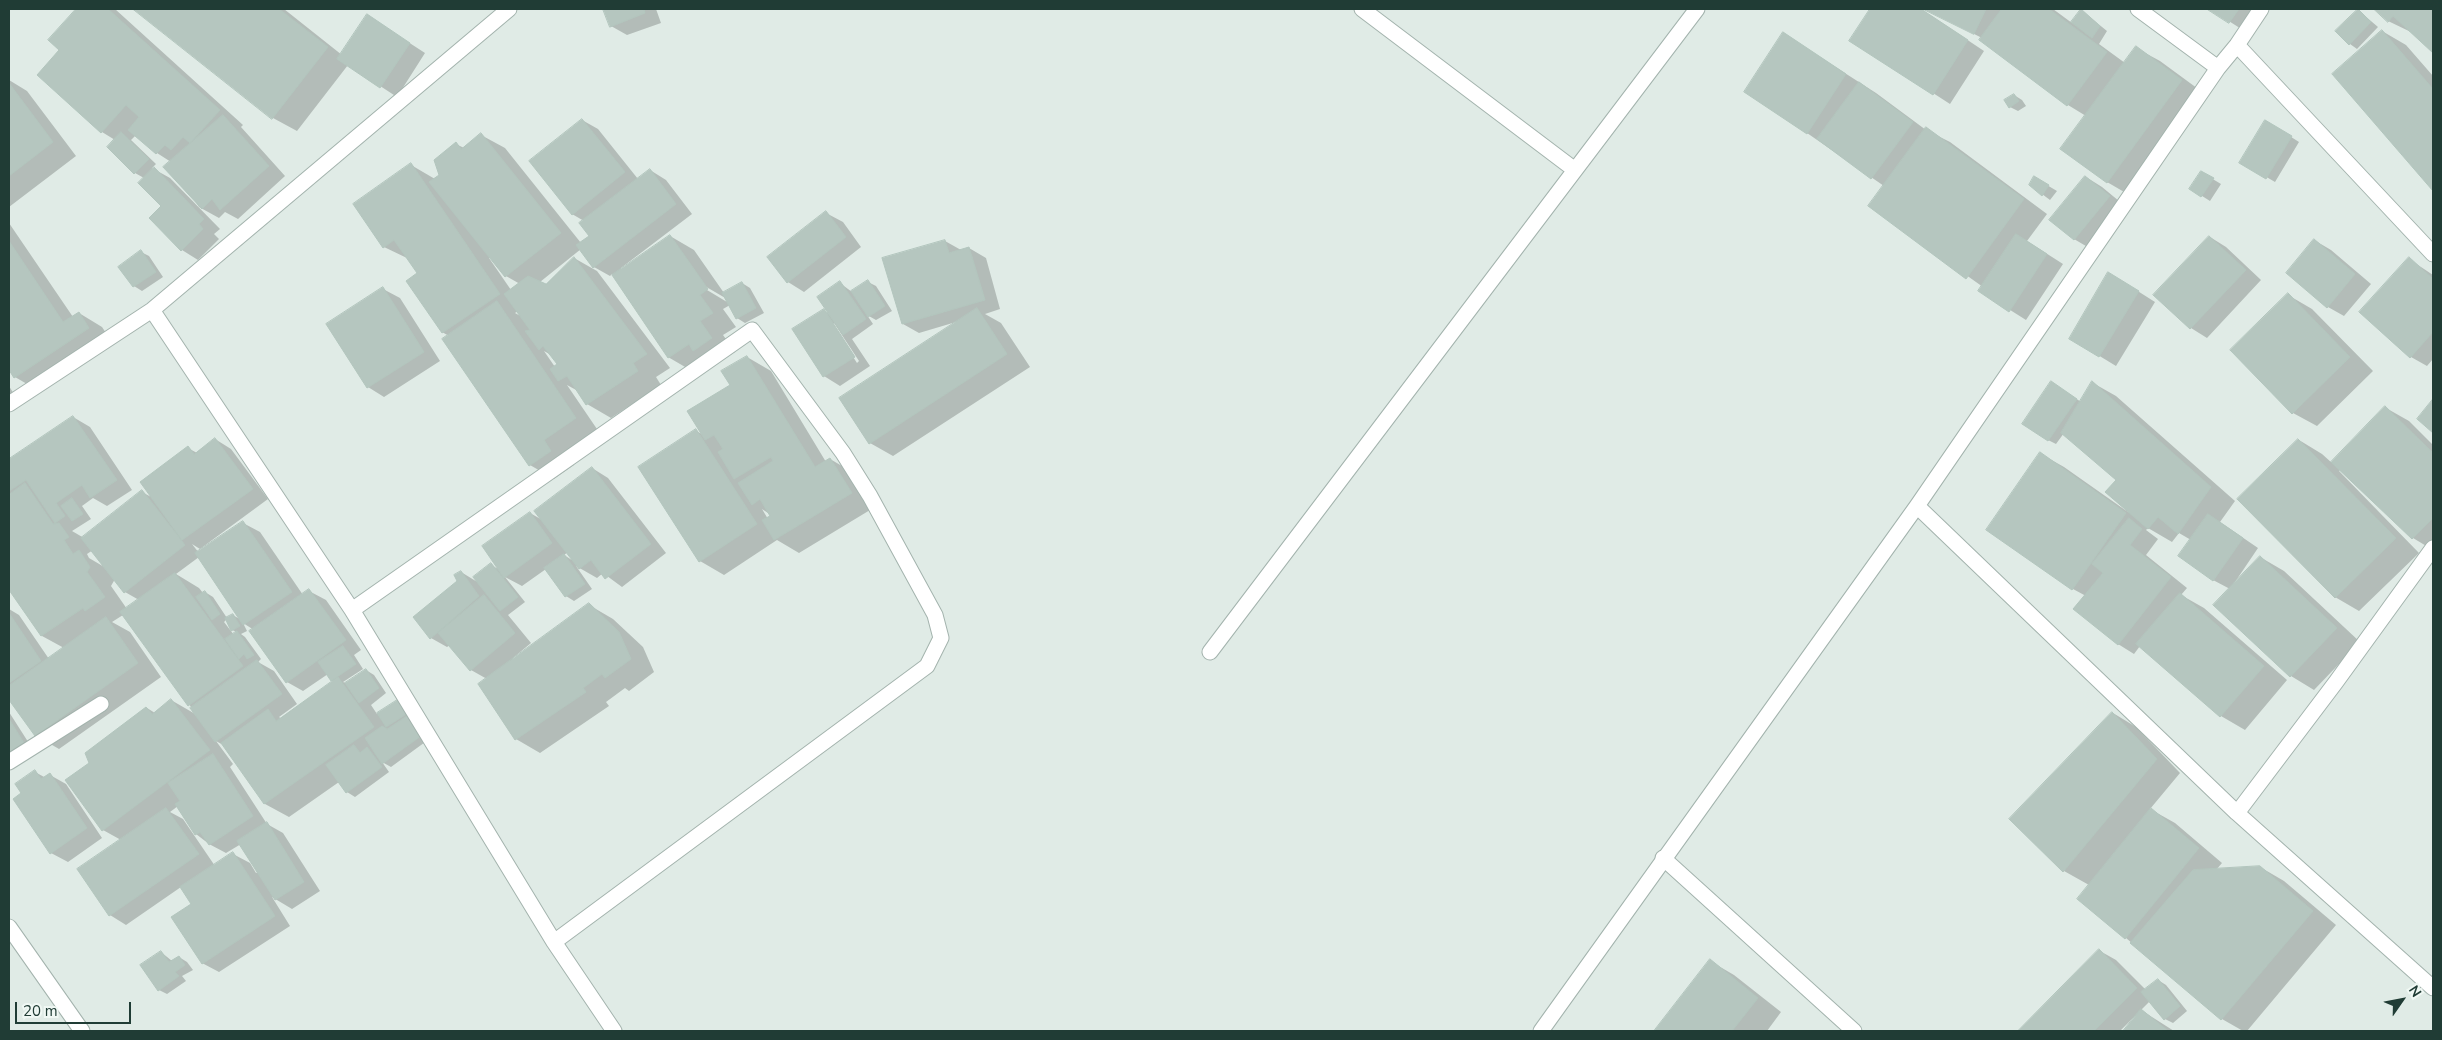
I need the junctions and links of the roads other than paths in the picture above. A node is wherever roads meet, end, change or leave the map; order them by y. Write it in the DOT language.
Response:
graph roads {
  1 [pos="509,9"];
  2 [pos="1362,9"];
  3 [pos="1697,9"];
  4 [pos="2138,9"];
  5 [pos="2261,9"];
  6 [pos="2237,45"];
  7 [pos="2218,68"];
  8 [pos="1575,170"];
  9 [pos="2433,254"];
  10 [pos="152,310"];
  11 [pos="9,404"];
  12 [pos="1918,506"];
  13 [pos="2433,548"];
  14 [pos="352,610"];
  15 [pos="1210,652"];
  16 [pos="101,704"];
  17 [pos="9,762"];
  18 [pos="2237,812"];
  19 [pos="1663,858"];
  20 [pos="9,927"];
  21 [pos="554,942"];
  22 [pos="2433,988"];
  23 [pos="82,1031"];
  24 [pos="614,1031"];
  25 [pos="1541,1031"];
  26 [pos="1854,1031"];
  1 -- 10 [label="street"];
  2 -- 8 [label="street"];
  3 -- 8 [label="street"];
  4 -- 7 [label="street"];
  5 -- 6 [label="street"];
  6 -- 7 [label="street"];
  6 -- 9 [label="street"];
  7 -- 12 [label="street"];
  8 -- 15 [label="street"];
  10 -- 11 [label="street"];
  10 -- 14 [label="street"];
  12 -- 18 [label="street"];
  12 -- 19 [label="street"];
  13 -- 18 [label="street"];
  14 -- 21 [label="street"];
  14 -- 21 [label="street"];
  16 -- 17 [label="street"];
  18 -- 22 [label="street"];
  19 -- 25 [label="street"];
  19 -- 26 [label="street"];
  20 -- 23 [label="street"];
  21 -- 24 [label="street"];
}
